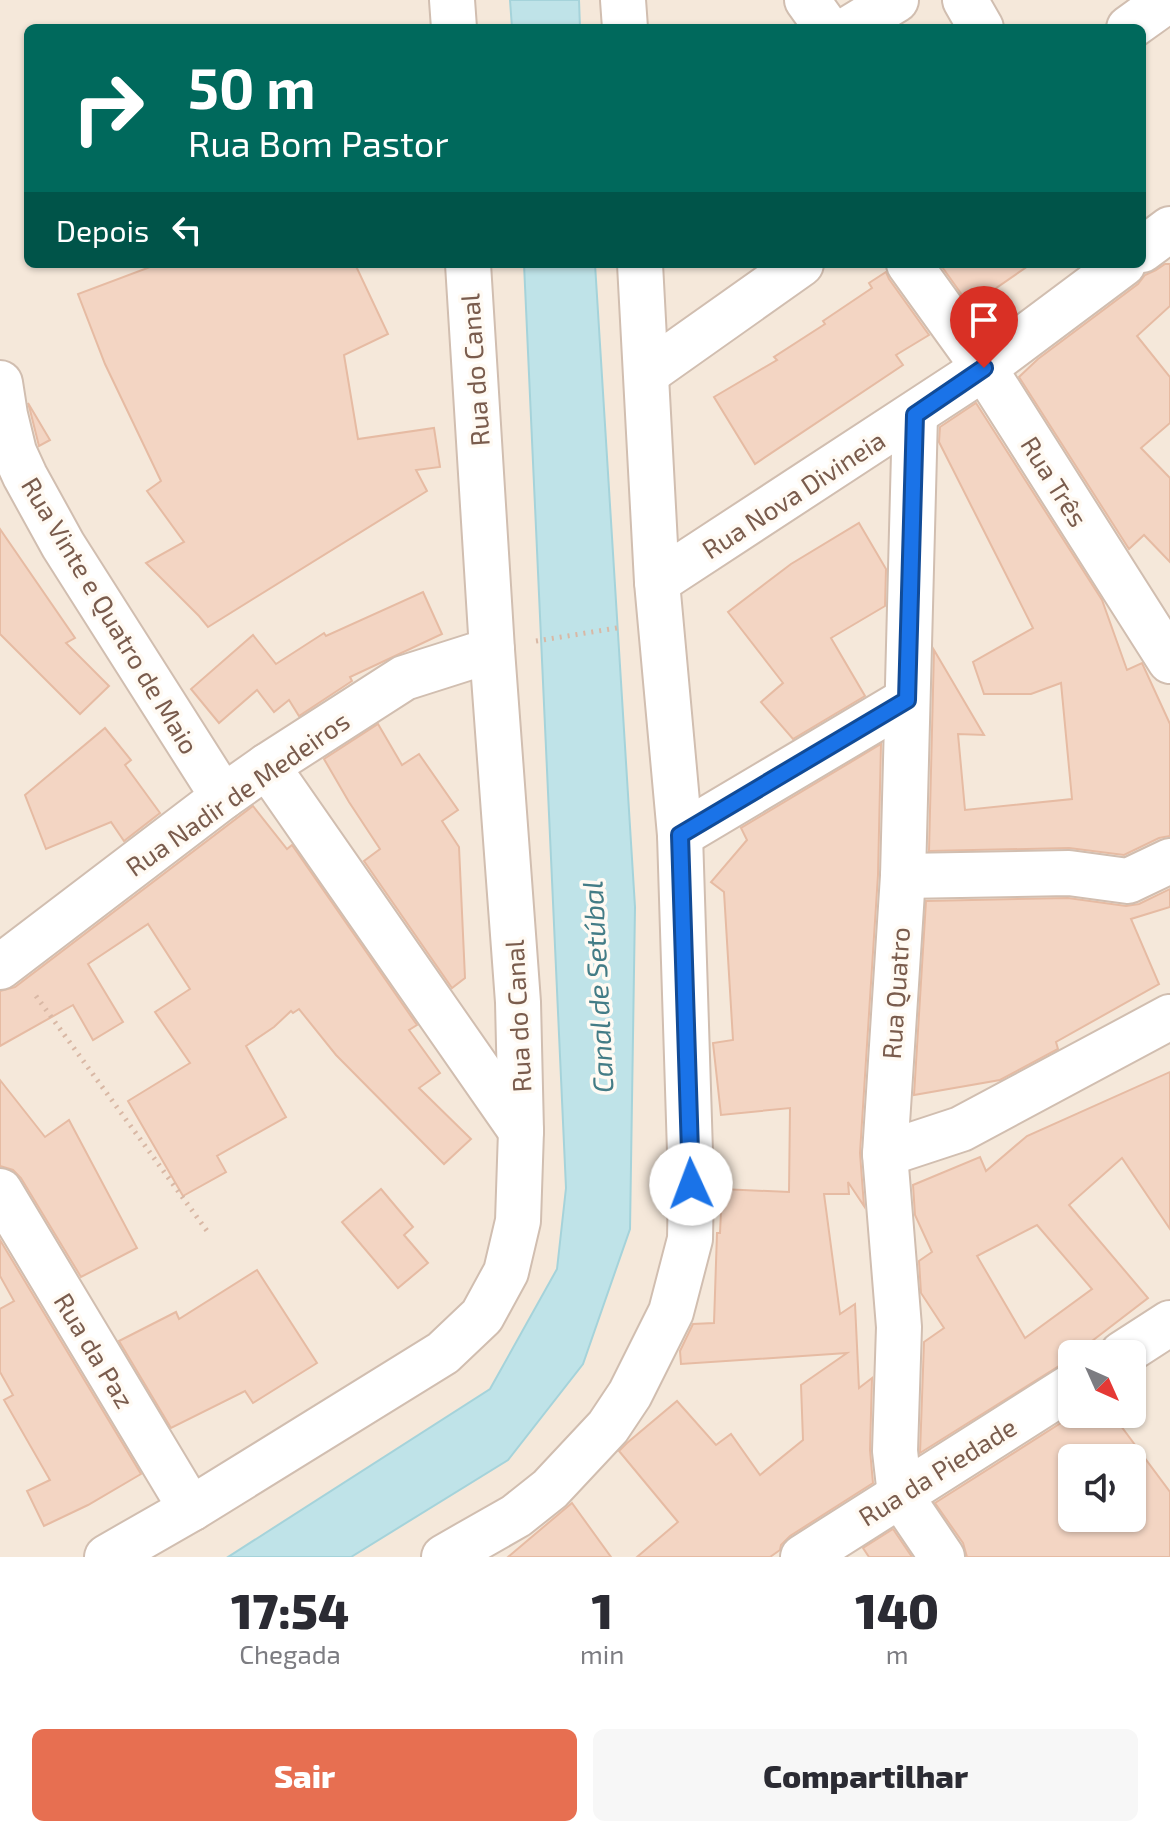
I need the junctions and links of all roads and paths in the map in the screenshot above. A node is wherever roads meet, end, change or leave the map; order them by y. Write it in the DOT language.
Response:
graph roads {
  1 [pos="452,0"];
  2 [pos="623,0"];
  3 [pos="807,0"];
  4 [pos="896,0"];
  5 [pos="965,0"];
  6 [pos="1168,0"];
  7 [pos="454,24"];
  8 [pos="625,24"];
  9 [pos="824,24"];
  10 [pos="857,24"];
  11 [pos="979,24"];
  12 [pos="1135,24"];
  13 [pos="1170,229"];
  14 [pos="1146,247"];
  15 [pos="468,268"];
  16 [pos="640,268"];
  17 [pos="795,268"];
  18 [pos="912,268"];
  19 [pos="1118,268"];
  20 [pos="984,368"];
  21 [pos="647,373"];
  22 [pos="0,383"];
  23 [pos="915,415"];
  24 [pos="657,582"];
  25 [pos="620,627"];
  26 [pos="537,641"];
  27 [pos="492,650"];
  28 [pos="1170,661"];
  29 [pos="907,700"];
  30 [pos="267,766"];
  31 [pos="223,797"];
  32 [pos="680,835"];
  33 [pos="1170,861"];
  34 [pos="903,876"];
  35 [pos="5,963"];
  36 [pos="1170,1017"];
  37 [pos="521,1131"];
  38 [pos="885,1154"];
  39 [pos="0,1191"];
  40 [pos="210,1235"];
  41 [pos="1170,1323"];
  42 [pos="1144,1340"];
  43 [pos="1058,1395"];
  44 [pos="900,1495"];
  45 [pos="191,1509"];
  46 [pos="107,1557"];
  47 [pos="444,1557"];
  48 [pos="803,1557"];
  49 [pos="942,1557"];
  1 -- 7 [label="street"];
  2 -- 8 [label="street"];
  3 -- 9 [label="street"];
  4 -- 10 [label="street"];
  5 -- 11 [label="street"];
  6 -- 12 [label="street"];
  13 -- 14 [label="street"];
  15 -- 27 [label="street, Rua do Canal"];
  16 -- 21 [label="street"];
  17 -- 21 [label="street"];
  18 -- 20 [label="street, Rua Três"];
  19 -- 20 [label="street, Rua Nova Divineia"];
  20 -- 23 [label="street, Rua Nova Divineia"];
  20 -- 28 [label="street, Rua Três"];
  21 -- 24 [label="street"];
  22 -- 31 [label="street, Rua Vinte e Quatro de Maio"];
  23 -- 24 [label="street, Rua Nova Divineia"];
  23 -- 29 [label="street, Rua Quatro"];
  24 -- 32 [label="street"];
  25 -- 26 [label="path"];
  27 -- 30 [label="street, Rua Nadir de Medeiros"];
  27 -- 37 [label="street, Rua do Canal"];
  29 -- 32 [label="street"];
  29 -- 34 [label="street, Rua Quatro"];
  30 -- 31 [label="street, Rua Nadir de Medeiros"];
  30 -- 37 [label="street"];
  31 -- 35 [label="street, Rua Nadir de Medeiros"];
  32 -- 47 [label="street"];
  33 -- 34 [label="street"];
  34 -- 38 [label="street, Rua Quatro"];
  35 -- 40 [label="path"];
  36 -- 38 [label="street"];
  37 -- 45 [label="street, Rua do Canal"];
  38 -- 44 [label="street, Rua Quatro"];
  39 -- 45 [label="street, Rua da Paz"];
  41 -- 42 [label="street"];
  43 -- 44 [label="street, Rua da Piedade"];
  44 -- 48 [label="street, Rua da Piedade"];
  44 -- 49 [label="street, Rua Quatro"];
  45 -- 46 [label="street, Rua do Canal"];
}
